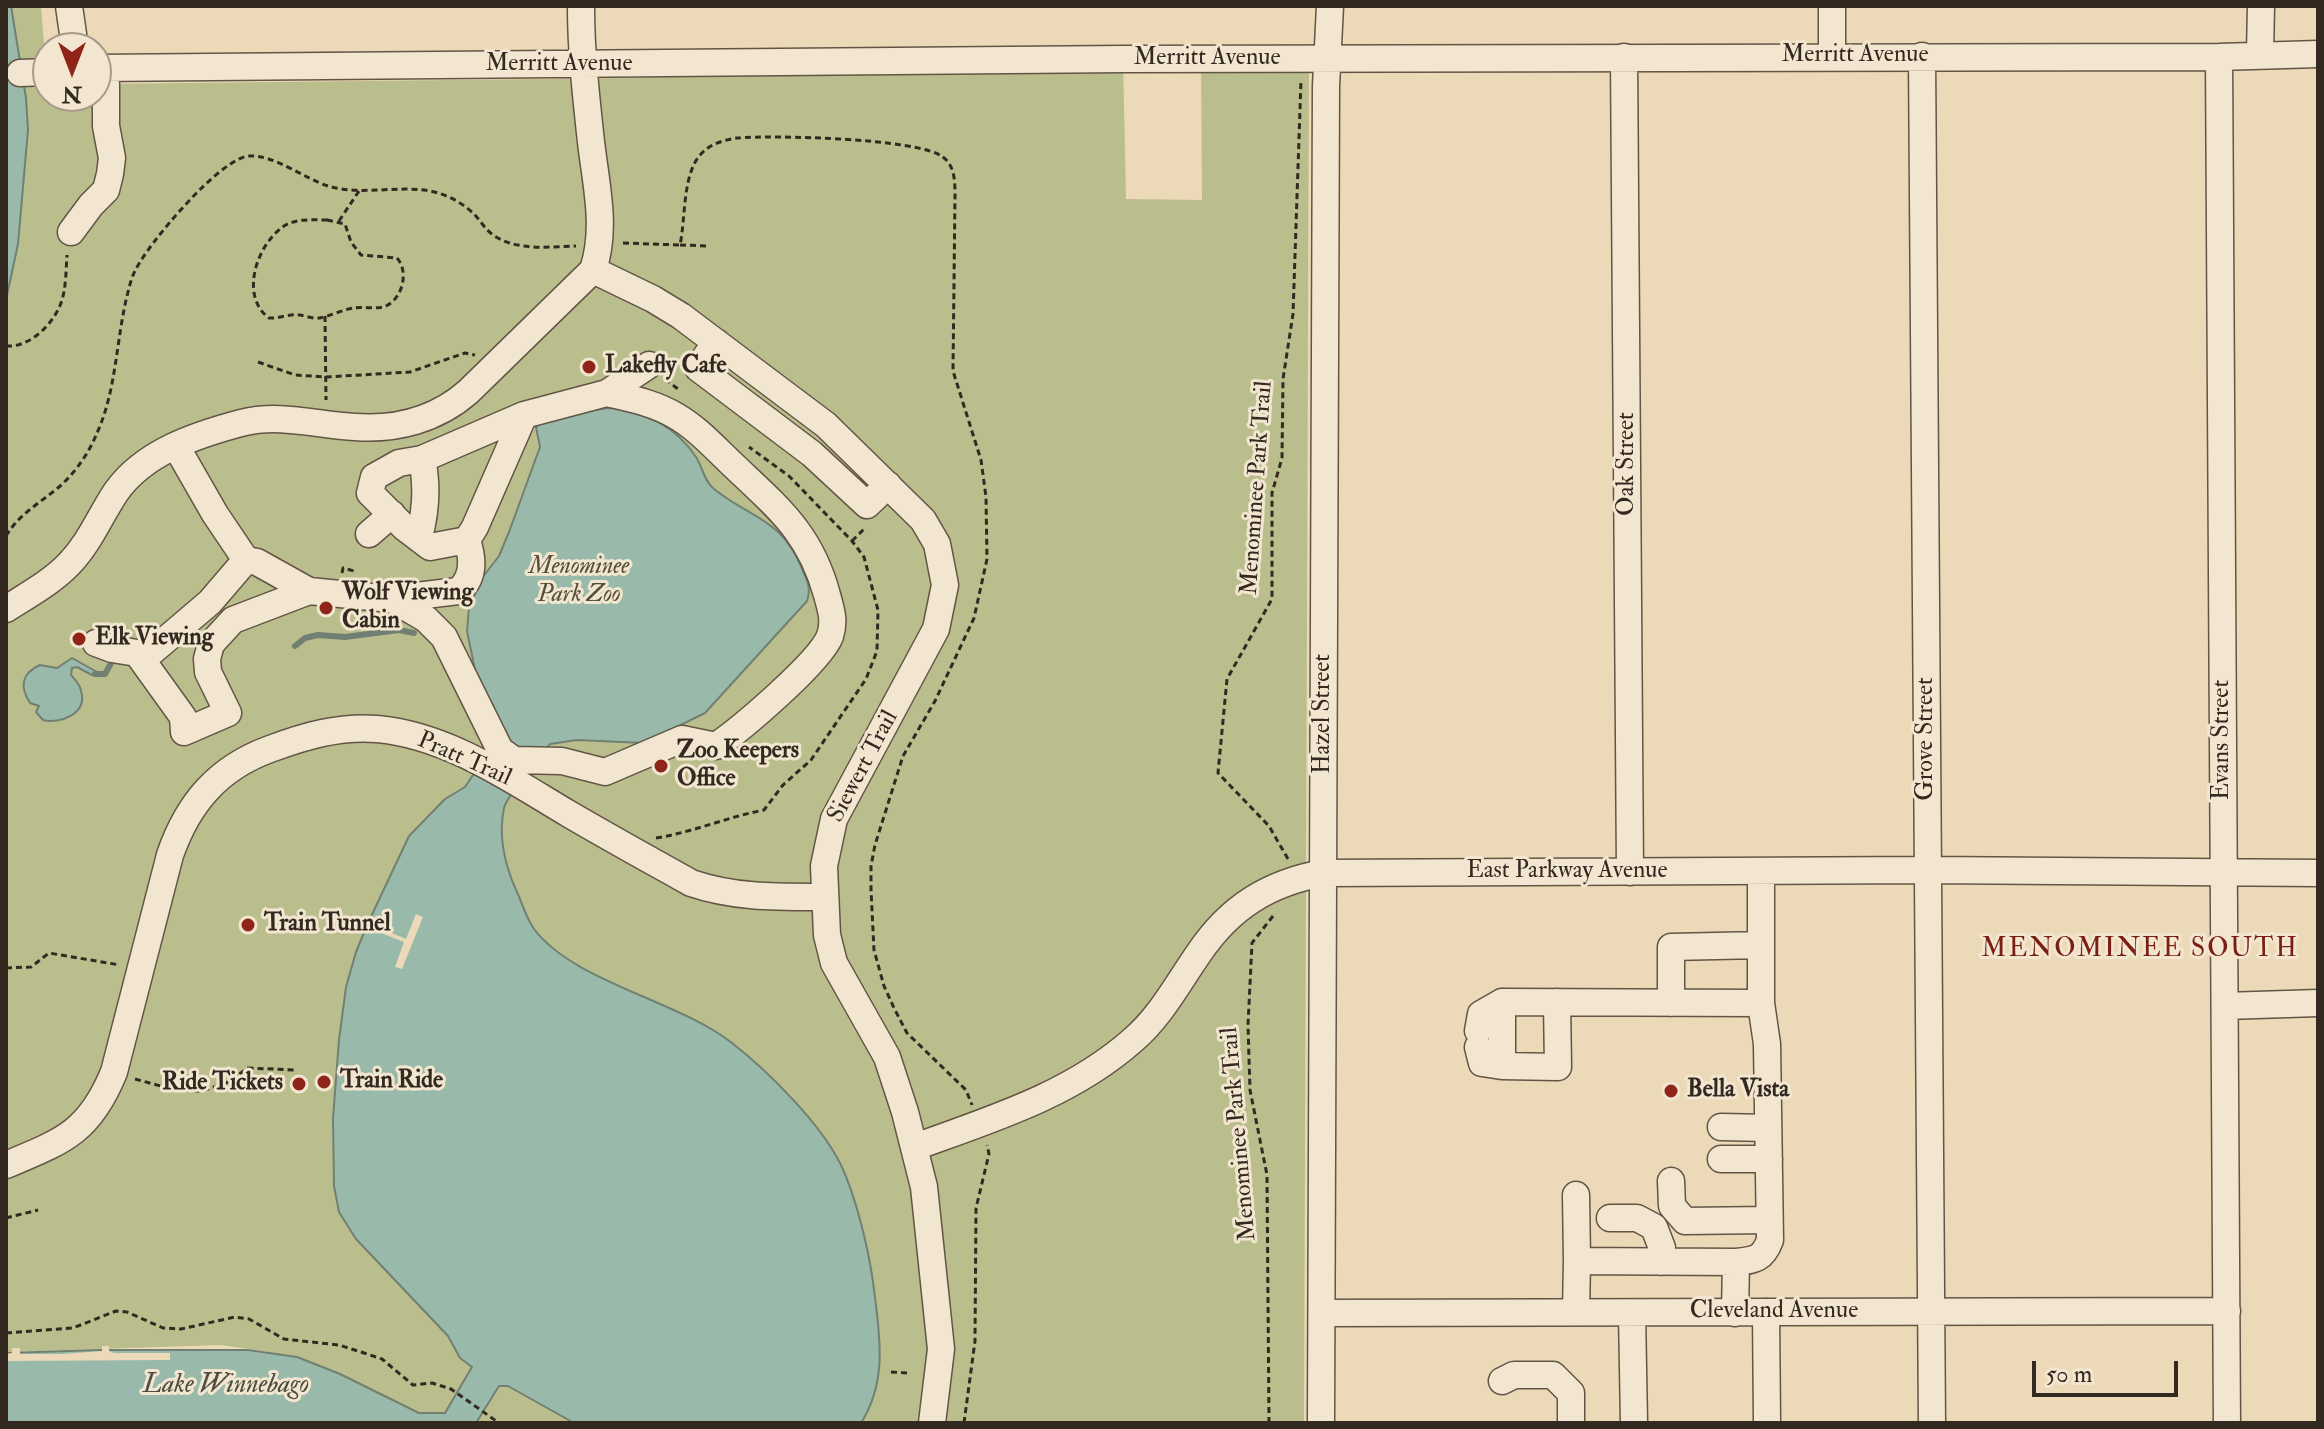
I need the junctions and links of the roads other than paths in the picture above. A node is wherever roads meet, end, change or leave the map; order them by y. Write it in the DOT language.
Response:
graph roads {
  1 [pos="69,6"];
  2 [pos="581,6"];
  3 [pos="1330,6"];
  4 [pos="1832,6"];
  5 [pos="2261,6"];
  6 [pos="73,32"];
  7 [pos="2260,54"];
  8 [pos="2318,54"];
  9 [pos="1832,56"];
  10 [pos="1922,56"];
  11 [pos="1624,57"];
  12 [pos="2219,57"];
  13 [pos="1329,59"];
  14 [pos="570,65"];
  15 [pos="112,68"];
  16 [pos="20,73"];
  17 [pos="32,73"];
  18 [pos="106,112"];
  19 [pos="71,232"];
  20 [pos="593,270"];
  21 [pos="649,365"];
  22 [pos="607,393"];
  23 [pos="524,415"];
  24 [pos="176,446"];
  25 [pos="422,459"];
  26 [pos="392,514"];
  27 [pos="369,534"];
  28 [pos="419,537"];
  29 [pos="467,540"];
  30 [pos="246,560"];
  31 [pos="309,591"];
  32 [pos="392,599"];
  33 [pos="6,609"];
  34 [pos="1928,870"];
  35 [pos="1761,871"];
  36 [pos="1630,872"];
  37 [pos="1323,873"];
  38 [pos="2224,873"];
  39 [pos="2318,873"];
  40 [pos="824,897"];
  41 [pos="1761,945"];
  42 [pos="1502,1002"];
  43 [pos="1557,1002"];
  44 [pos="1671,1003"];
  45 [pos="1761,1003"];
  46 [pos="2318,1003"];
  47 [pos="2225,1006"];
  48 [pos="1502,1066"];
  49 [pos="1721,1127"];
  50 [pos="1768,1128"];
  51 [pos="915,1147"];
  52 [pos="1721,1159"];
  53 [pos="1769,1159"];
  54 [pos="6,1165"];
  55 [pos="1671,1181"];
  56 [pos="1769,1220"];
  57 [pos="1577,1261"];
  58 [pos="1661,1262"];
  59 [pos="1736,1262"];
  60 [pos="1931,1311"];
  61 [pos="2227,1311"];
  62 [pos="1576,1312"];
  63 [pos="1766,1312"];
  64 [pos="1322,1313"];
  65 [pos="1632,1313"];
  66 [pos="1735,1313"];
  67 [pos="1502,1381"];
  68 [pos="932,1423"];
  69 [pos="1321,1423"];
  70 [pos="1571,1423"];
  71 [pos="1634,1423"];
  72 [pos="1767,1423"];
  73 [pos="1932,1423"];
  74 [pos="2227,1423"];
  1 -- 6 [label="street"];
  2 -- 14 [label="street"];
  3 -- 13 [label="street, Hazel Street"];
  4 -- 9 [label="street"];
  5 -- 7 [label="street"];
  7 -- 8 [label="street, Merritt Avenue"];
  7 -- 12 [label="street, Merritt Avenue"];
  9 -- 10 [label="street, Merritt Avenue"];
  9 -- 11 [label="street, Merritt Avenue"];
  10 -- 12 [label="street, Merritt Avenue"];
  10 -- 34 [label="street, Grove Street"];
  11 -- 13 [label="street, Merritt Avenue"];
  11 -- 36 [label="street, Oak Street"];
  12 -- 38 [label="street, Evans Street"];
  13 -- 14 [label="street, Merritt Avenue"];
  13 -- 37 [label="street, Hazel Street"];
  14 -- 15 [label="street, Merritt Avenue"];
  14 -- 20 [label="street"];
  16 -- 17 [label="street"];
  18 -- 19 [label="street"];
  20 -- 24 [label="street"];
  20 -- 40 [label="street, Siewert Trail"];
  21 -- 22 [label="street"];
  22 -- 23 [label="street"];
  22 -- 32 [label="street"];
  23 -- 25 [label="street"];
  23 -- 29 [label="street"];
  24 -- 30 [label="street"];
  24 -- 33 [label="street"];
  25 -- 26 [label="street"];
  25 -- 28 [label="street"];
  26 -- 27 [label="street"];
  26 -- 28 [label="street"];
  28 -- 29 [label="street"];
  29 -- 32 [label="street"];
  30 -- 31 [label="street"];
  30 -- 31 [label="street"];
  31 -- 32 [label="street"];
  34 -- 35 [label="street, East Parkway Avenue"];
  34 -- 38 [label="street, East Parkway Avenue"];
  34 -- 60 [label="street, Grove Street"];
  35 -- 36 [label="street, East Parkway Avenue"];
  35 -- 41 [label="street"];
  36 -- 37 [label="street, East Parkway Avenue"];
  37 -- 51 [label="street, East Parkway Avenue"];
  37 -- 64 [label="street, Hazel Street"];
  38 -- 39 [label="street, East Parkway Avenue"];
  38 -- 47 [label="street, Evans Street"];
  40 -- 51 [label="street, Siewert Trail"];
  40 -- 54 [label="street, Pratt Trail"];
  41 -- 44 [label="street"];
  41 -- 45 [label="street"];
  42 -- 43 [label="street"];
  42 -- 48 [label="street"];
  42 -- 48 [label="street"];
  43 -- 44 [label="street"];
  43 -- 48 [label="street"];
  44 -- 45 [label="street"];
  45 -- 50 [label="street"];
  46 -- 47 [label="street"];
  47 -- 61 [label="street, Evans Street"];
  49 -- 50 [label="street"];
  50 -- 53 [label="street"];
  51 -- 68 [label="street, Siewert Trail"];
  52 -- 53 [label="street"];
  53 -- 56 [label="street"];
  55 -- 56 [label="street"];
  56 -- 59 [label="street"];
  57 -- 58 [label="street"];
  57 -- 58 [label="street"];
  57 -- 62 [label="street"];
  58 -- 59 [label="street"];
  59 -- 66 [label="street"];
  60 -- 61 [label="street, Cleveland Avenue"];
  60 -- 63 [label="street, Cleveland Avenue"];
  60 -- 73 [label="street, Grove Street"];
  61 -- 74 [label="street, Evans Street"];
  62 -- 64 [label="street, Cleveland Avenue"];
  62 -- 65 [label="street, Cleveland Avenue"];
  63 -- 66 [label="street, Cleveland Avenue"];
  63 -- 72 [label="street"];
  64 -- 69 [label="street, Hazel Street"];
  65 -- 66 [label="street, Cleveland Avenue"];
  65 -- 71 [label="street"];
  67 -- 70 [label="street"];
}
